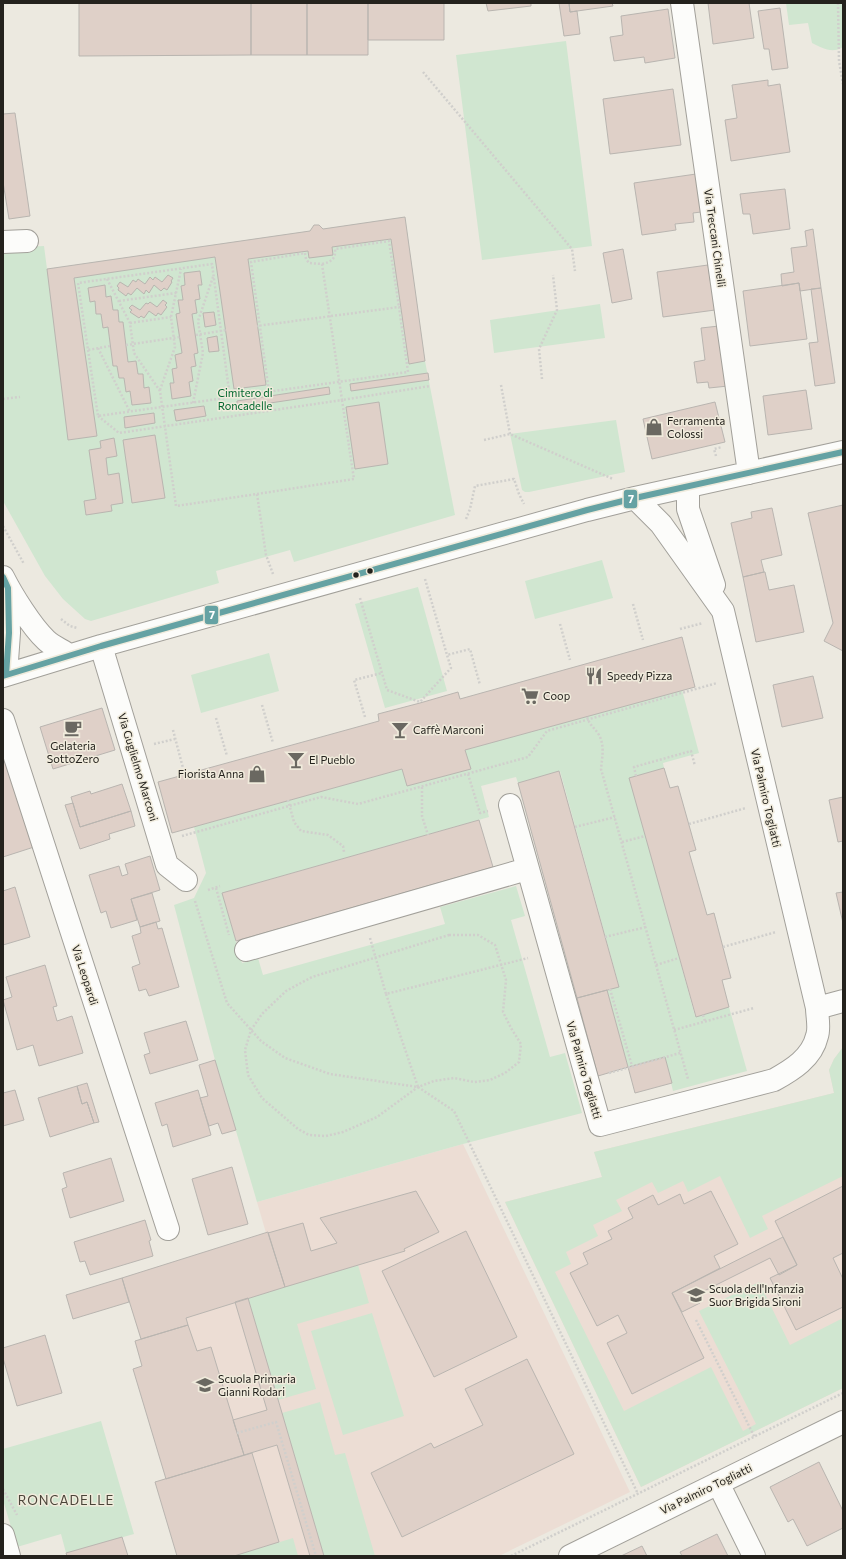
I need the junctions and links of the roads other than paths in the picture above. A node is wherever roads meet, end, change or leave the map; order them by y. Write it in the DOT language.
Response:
graph roads {
  1 [pos="682,3"];
  2 [pos="27,241"];
  3 [pos="3,242"];
  4 [pos="843,452"];
  5 [pos="749,473"];
  6 [pos="688,487"];
  7 [pos="635,498"];
  8 [pos="6,582"];
  9 [pos="723,611"];
  10 [pos="101,646"];
  11 [pos="69,655"];
  12 [pos="4,676"];
  13 [pos="3,720"];
  14 [pos="510,806"];
  15 [pos="527,869"];
  16 [pos="186,880"];
  17 [pos="246,950"];
  18 [pos="843,1001"];
  19 [pos="817,1008"];
  20 [pos="168,1229"];
  21 [pos="843,1422"];
  22 [pos="718,1484"];
  23 [pos="3,1535"];
  24 [pos="573,1555"];
  25 [pos="10,1556"];
  26 [pos="754,1556"];
  1 -- 5 [label="street, Via Treccani Chinelli"];
  2 -- 3 [label="street"];
  4 -- 5 [label="street"];
  5 -- 6 [label="street"];
  6 -- 7 [label="street"];
  6 -- 9 [label="street, Via Palmiro Togliatti"];
  7 -- 9 [label="street, Via Palmiro Togliatti"];
  7 -- 10 [label="street"];
  8 -- 11 [label="street"];
  8 -- 12 [label="street"];
  9 -- 19 [label="street, Via Palmiro Togliatti"];
  10 -- 11 [label="street"];
  10 -- 16 [label="street, Via Guglielmo Marconi"];
  11 -- 12 [label="street"];
  13 -- 20 [label="street, Via Leopardi"];
  14 -- 15 [label="street, Via Palmiro Togliatti"];
  15 -- 17 [label="street"];
  15 -- 19 [label="street, Via Palmiro Togliatti"];
  18 -- 19 [label="street"];
  21 -- 22 [label="street, Via Palmiro Togliatti"];
  22 -- 24 [label="street, Via Palmiro Togliatti"];
  22 -- 26 [label="street"];
  23 -- 25 [label="street"];
}
